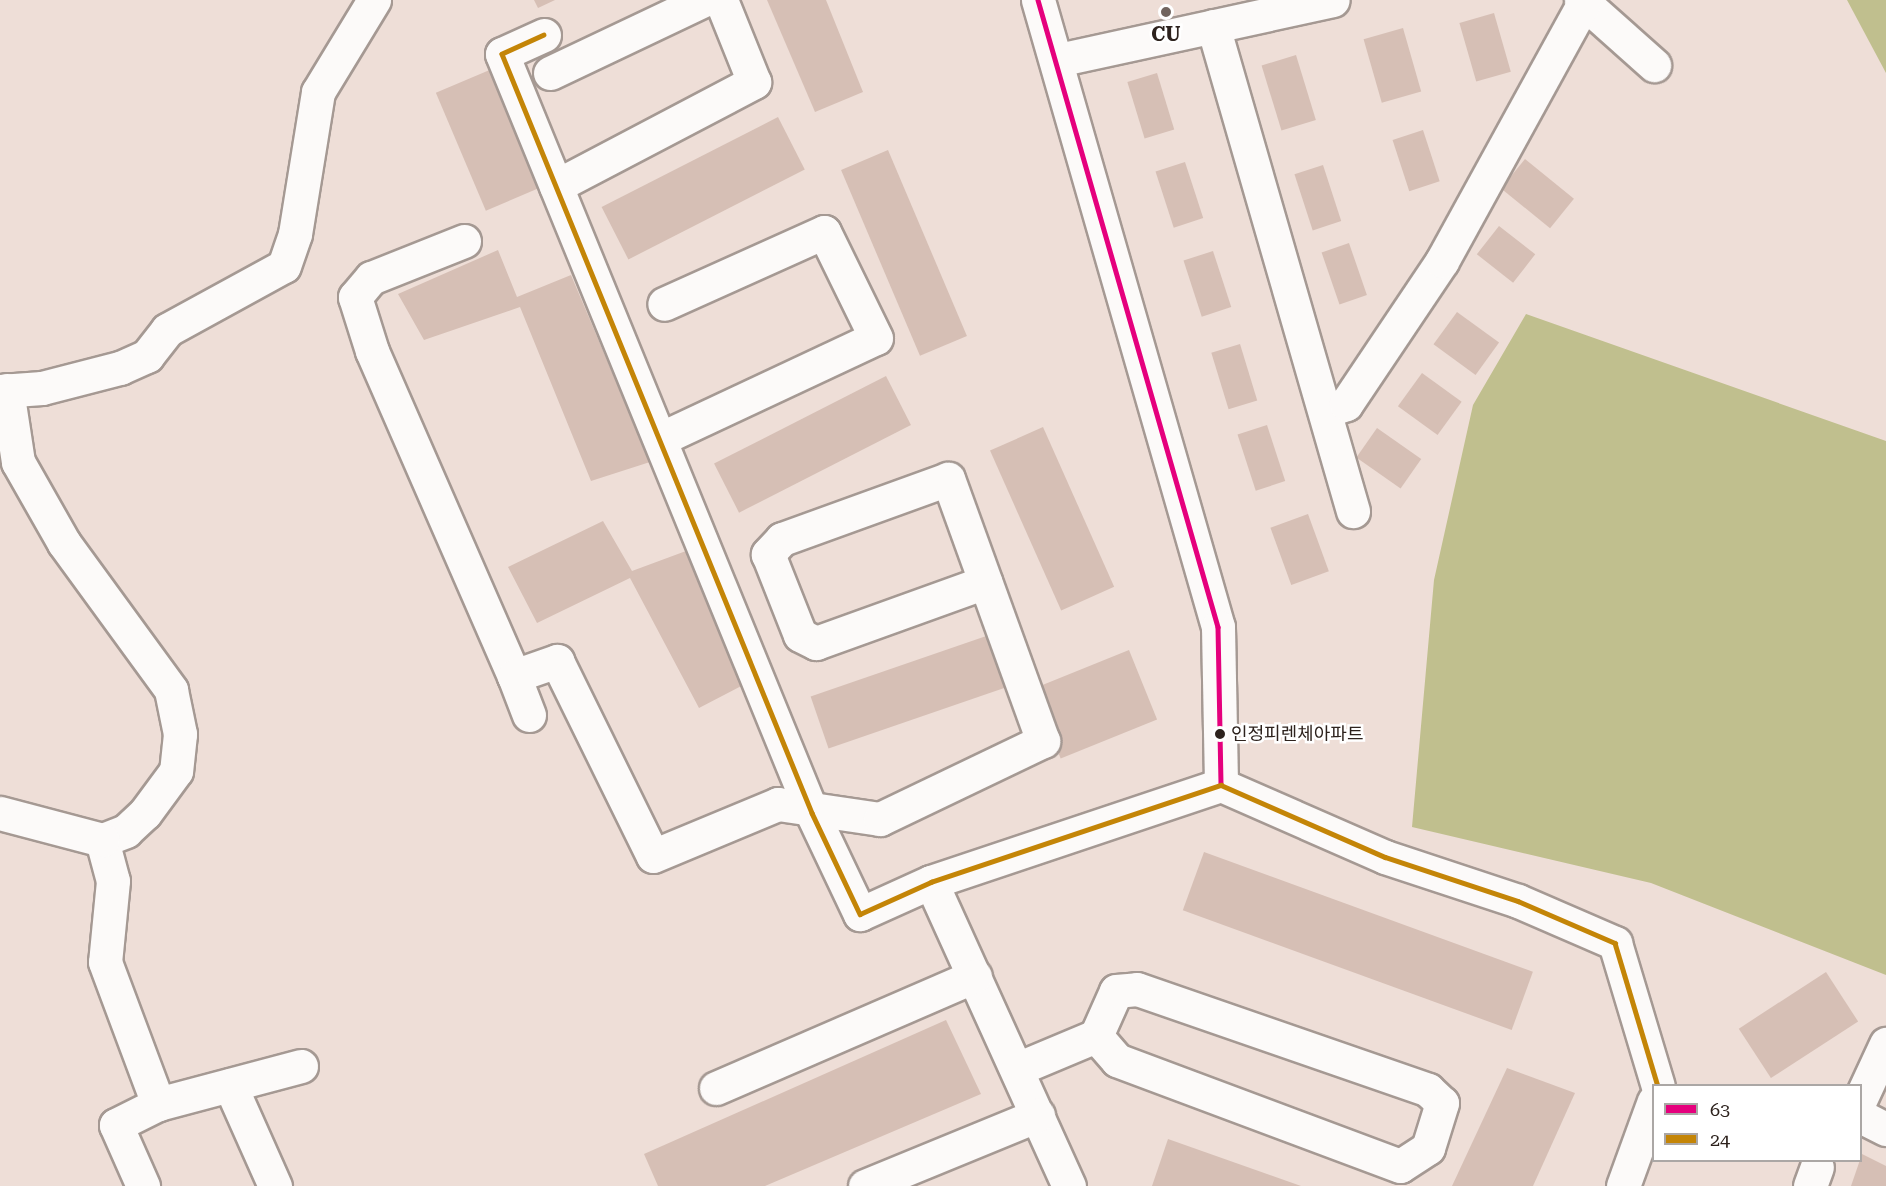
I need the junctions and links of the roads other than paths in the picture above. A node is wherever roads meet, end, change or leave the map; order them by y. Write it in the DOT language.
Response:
graph roads {
  1 [pos="374,0"];
  2 [pos="704,0"];
  3 [pos="721,0"];
  4 [pos="1038,0"];
  5 [pos="1333,0"];
  6 [pos="1583,1"];
  7 [pos="1213,26"];
  8 [pos="544,35"];
  9 [pos="1058,60"];
  10 [pos="1654,66"];
  11 [pos="550,73"];
  12 [pos="556,186"];
  13 [pos="464,241"];
  14 [pos="664,304"];
  15 [pos="4,391"];
  16 [pos="1326,411"];
  17 [pos="660,439"];
  18 [pos="1353,511"];
  19 [pos="985,582"];
  20 [pos="514,676"];
  21 [pos="530,715"];
  22 [pos="1221,785"];
  23 [pos="0,813"];
  24 [pos="812,813"];
  25 [pos="102,840"];
  26 [pos="931,882"];
  27 [pos="975,976"];
  28 [pos="1096,1036"];
  29 [pos="1886,1044"];
  30 [pos="301,1066"];
  31 [pos="1017,1069"];
  32 [pos="1657,1084"];
  33 [pos="230,1085"];
  34 [pos="716,1088"];
  35 [pos="1862,1096"];
  36 [pos="158,1104"];
  37 [pos="1652,1104"];
  38 [pos="1038,1115"];
  39 [pos="1862,1117"];
  40 [pos="1886,1129"];
  41 [pos="143,1186"];
  42 [pos="275,1186"];
  43 [pos="865,1186"];
  44 [pos="1069,1186"];
  45 [pos="1623,1186"];
  1 -- 15 [label="street"];
  2 -- 11 [label="street"];
  3 -- 12 [label="street"];
  4 -- 9 [label="street"];
  5 -- 7 [label="street"];
  6 -- 10 [label="street"];
  6 -- 16 [label="street"];
  7 -- 9 [label="street"];
  7 -- 16 [label="street"];
  8 -- 12 [label="street"];
  9 -- 22 [label="street"];
  12 -- 17 [label="street"];
  13 -- 20 [label="street"];
  14 -- 17 [label="street"];
  15 -- 25 [label="street"];
  16 -- 18 [label="street"];
  17 -- 24 [label="street"];
  19 -- 19 [label="street"];
  19 -- 24 [label="street"];
  20 -- 21 [label="street"];
  20 -- 24 [label="street"];
  22 -- 26 [label="street"];
  22 -- 32 [label="street"];
  23 -- 25 [label="street"];
  24 -- 26 [label="street"];
  25 -- 36 [label="street"];
  26 -- 27 [label="street"];
  27 -- 31 [label="street"];
  27 -- 34 [label="street"];
  28 -- 28 [label="street"];
  28 -- 31 [label="street"];
  29 -- 35 [label="street"];
  30 -- 33 [label="street"];
  31 -- 38 [label="street"];
  33 -- 36 [label="street"];
  33 -- 42 [label="street"];
  36 -- 41 [label="street"];
  37 -- 45 [label="street"];
  38 -- 43 [label="street"];
  38 -- 44 [label="street"];
  39 -- 40 [label="street"];
}
